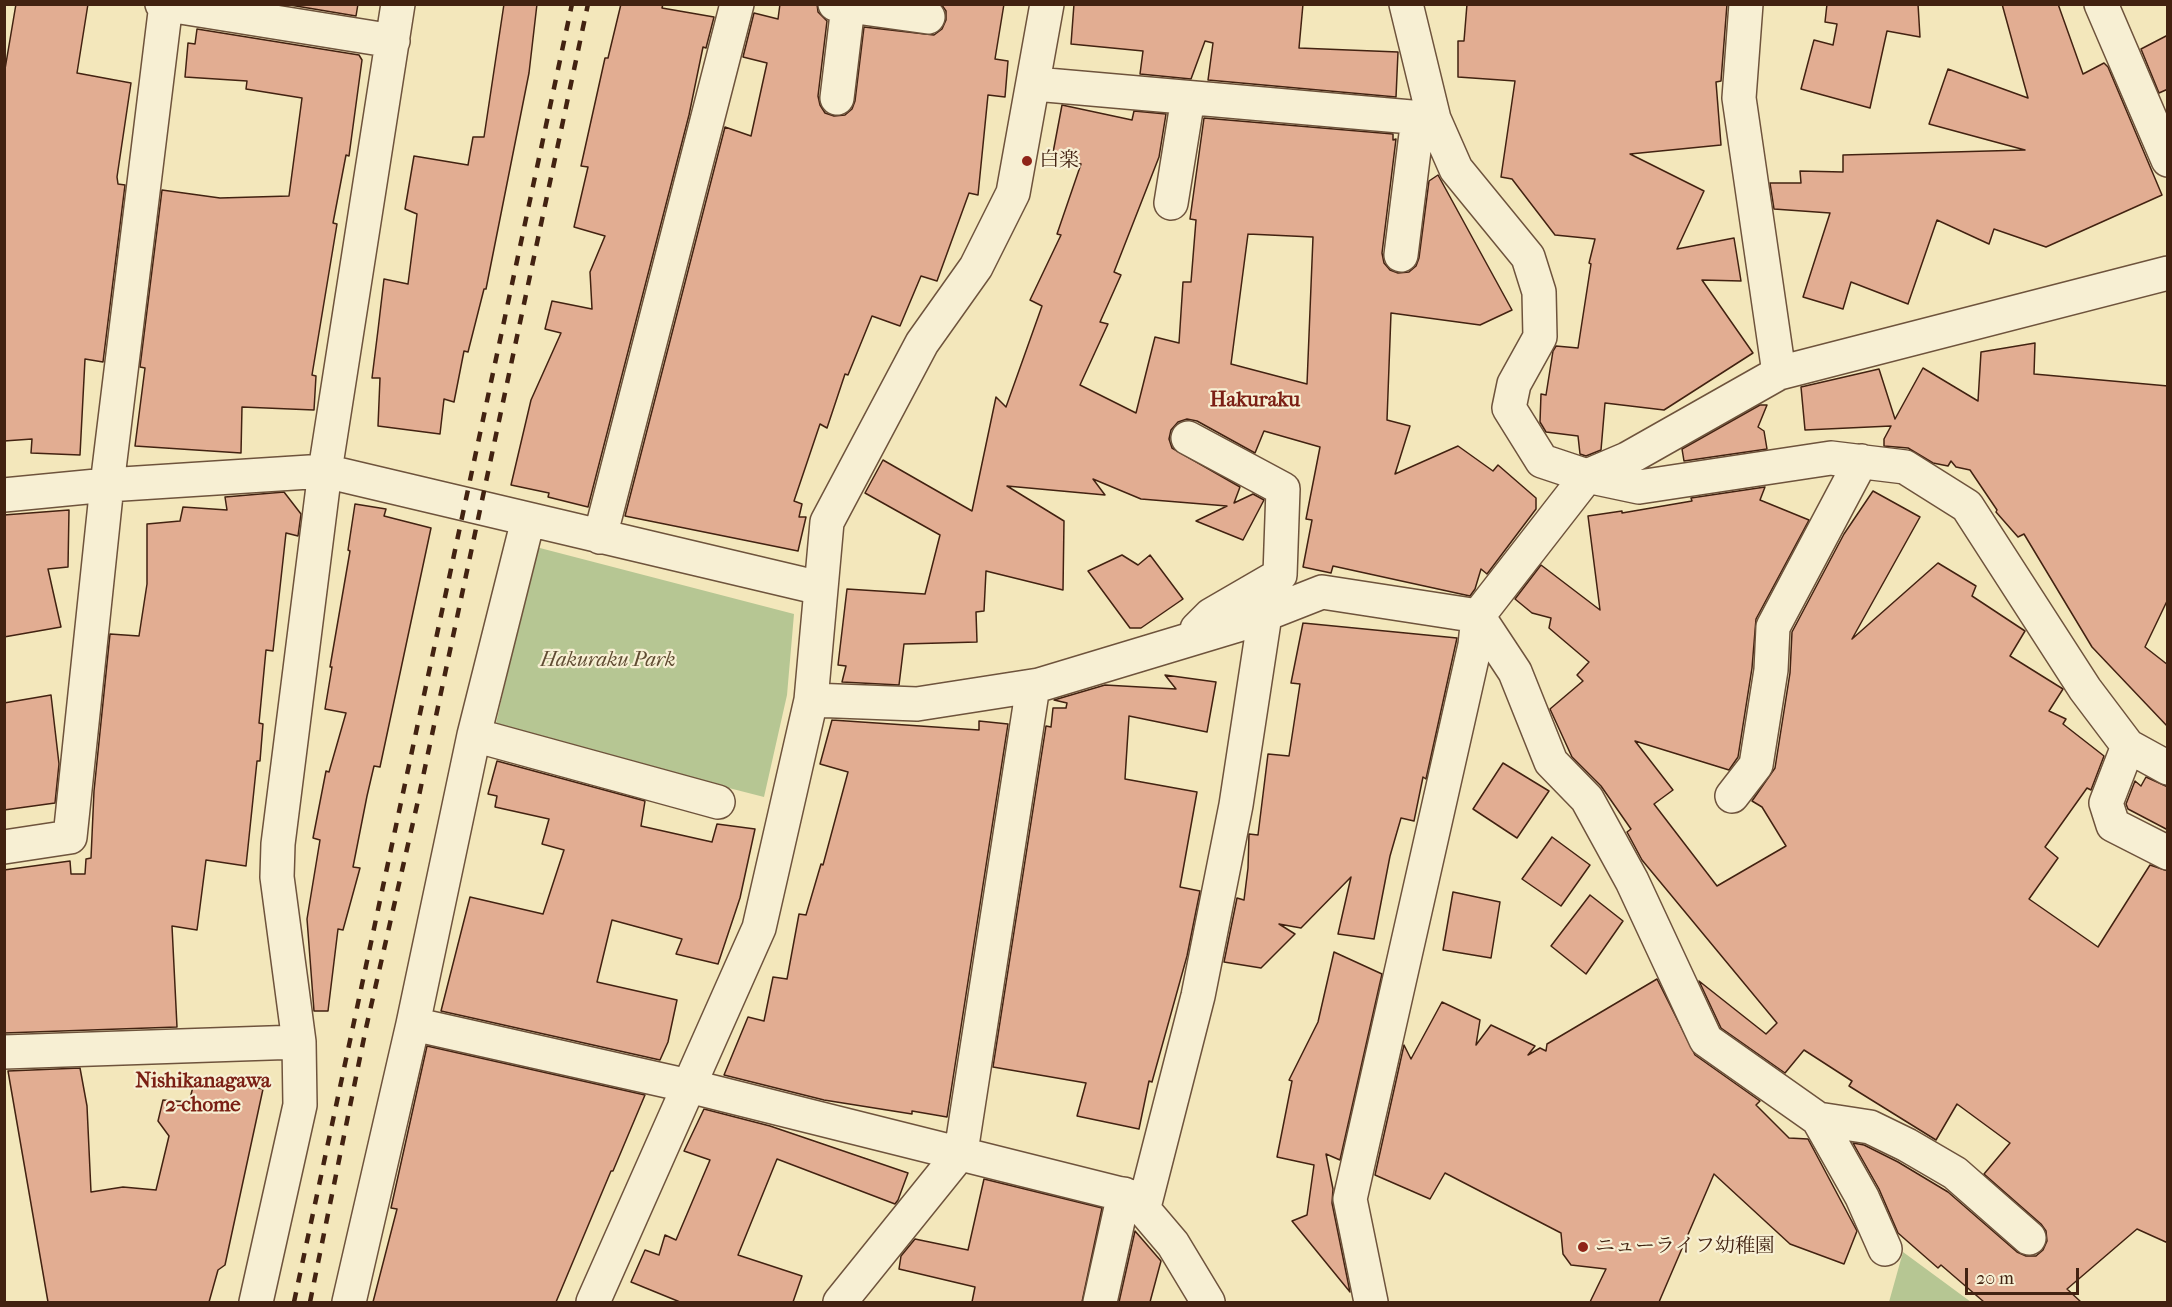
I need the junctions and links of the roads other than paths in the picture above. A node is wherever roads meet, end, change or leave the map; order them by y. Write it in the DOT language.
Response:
graph roads {
  1 [pos="399,4"];
  2 [pos="737,4"];
  3 [pos="1047,4"];
  4 [pos="1406,4"];
  5 [pos="1746,4"];
  6 [pos="2101,4"];
  7 [pos="164,5"];
  8 [pos="841,5"];
  9 [pos="928,17"];
  10 [pos="393,41"];
  11 [pos="1035,84"];
  12 [pos="837,98"];
  13 [pos="1188,98"];
  14 [pos="1426,118"];
  15 [pos="2168,160"];
  16 [pos="1171,203"];
  17 [pos="1401,255"];
  18 [pos="2168,273"];
  19 [pos="1779,373"];
  20 [pos="1188,438"];
  21 [pos="1861,461"];
  22 [pos="325,471"];
  23 [pos="1587,476"];
  24 [pos="107,485"];
  25 [pos="4,495"];
  26 [pos="528,520"];
  27 [pos="600,537"];
  28 [pos="820,588"];
  29 [pos="1265,615"];
  30 [pos="1478,616"];
  31 [pos="1184,641"];
  32 [pos="1033,686"];
  33 [pos="811,700"];
  34 [pos="474,735"];
  35 [pos="2128,746"];
  36 [pos="2168,768"];
  37 [pos="1732,796"];
  38 [pos="718,802"];
  39 [pos="4,848"];
  40 [pos="2168,853"];
  41 [pos="413,1024"];
  42 [pos="299,1042"];
  43 [pos="4,1053"];
  44 [pos="690,1086"];
  45 [pos="1818,1119"];
  46 [pos="961,1152"];
  47 [pos="1134,1201"];
  48 [pos="2028,1238"];
  49 [pos="1885,1249"];
  50 [pos="256,1302"];
  51 [pos="349,1302"];
  52 [pos="592,1302"];
  53 [pos="840,1302"];
  54 [pos="1100,1302"];
  55 [pos="1208,1302"];
  56 [pos="1371,1302"];
  1 -- 10 [label="street"];
  2 -- 27 [label="street"];
  3 -- 11 [label="street"];
  4 -- 14 [label="street"];
  5 -- 19 [label="street"];
  6 -- 15 [label="street"];
  7 -- 10 [label="street"];
  7 -- 24 [label="street"];
  8 -- 9 [label="street"];
  8 -- 12 [label="street"];
  10 -- 22 [label="street"];
  11 -- 13 [label="street"];
  11 -- 28 [label="street"];
  13 -- 14 [label="street"];
  13 -- 16 [label="street"];
  14 -- 17 [label="street"];
  14 -- 23 [label="street"];
  18 -- 19 [label="street"];
  19 -- 23 [label="street"];
  20 -- 31 [label="street"];
  21 -- 23 [label="street"];
  21 -- 35 [label="street"];
  21 -- 37 [label="street"];
  22 -- 24 [label="street"];
  22 -- 26 [label="street"];
  22 -- 42 [label="street"];
  23 -- 30 [label="street"];
  24 -- 25 [label="street"];
  24 -- 39 [label="street"];
  26 -- 27 [label="street"];
  26 -- 34 [label="street"];
  27 -- 28 [label="street"];
  28 -- 33 [label="street"];
  29 -- 30 [label="street"];
  29 -- 31 [label="street"];
  29 -- 47 [label="street"];
  30 -- 45 [label="street"];
  30 -- 56 [label="street"];
  31 -- 32 [label="street"];
  32 -- 33 [label="street"];
  32 -- 46 [label="street"];
  33 -- 44 [label="street"];
  34 -- 38 [label="street"];
  34 -- 41 [label="street"];
  35 -- 36 [label="street"];
  35 -- 40 [label="street"];
  41 -- 44 [label="street"];
  41 -- 51 [label="street"];
  42 -- 43 [label="street"];
  42 -- 50 [label="street"];
  44 -- 46 [label="street"];
  44 -- 52 [label="street"];
  45 -- 48 [label="street"];
  45 -- 49 [label="street"];
  46 -- 47 [label="street"];
  46 -- 53 [label="street"];
  47 -- 54 [label="street"];
  47 -- 55 [label="street"];
}
